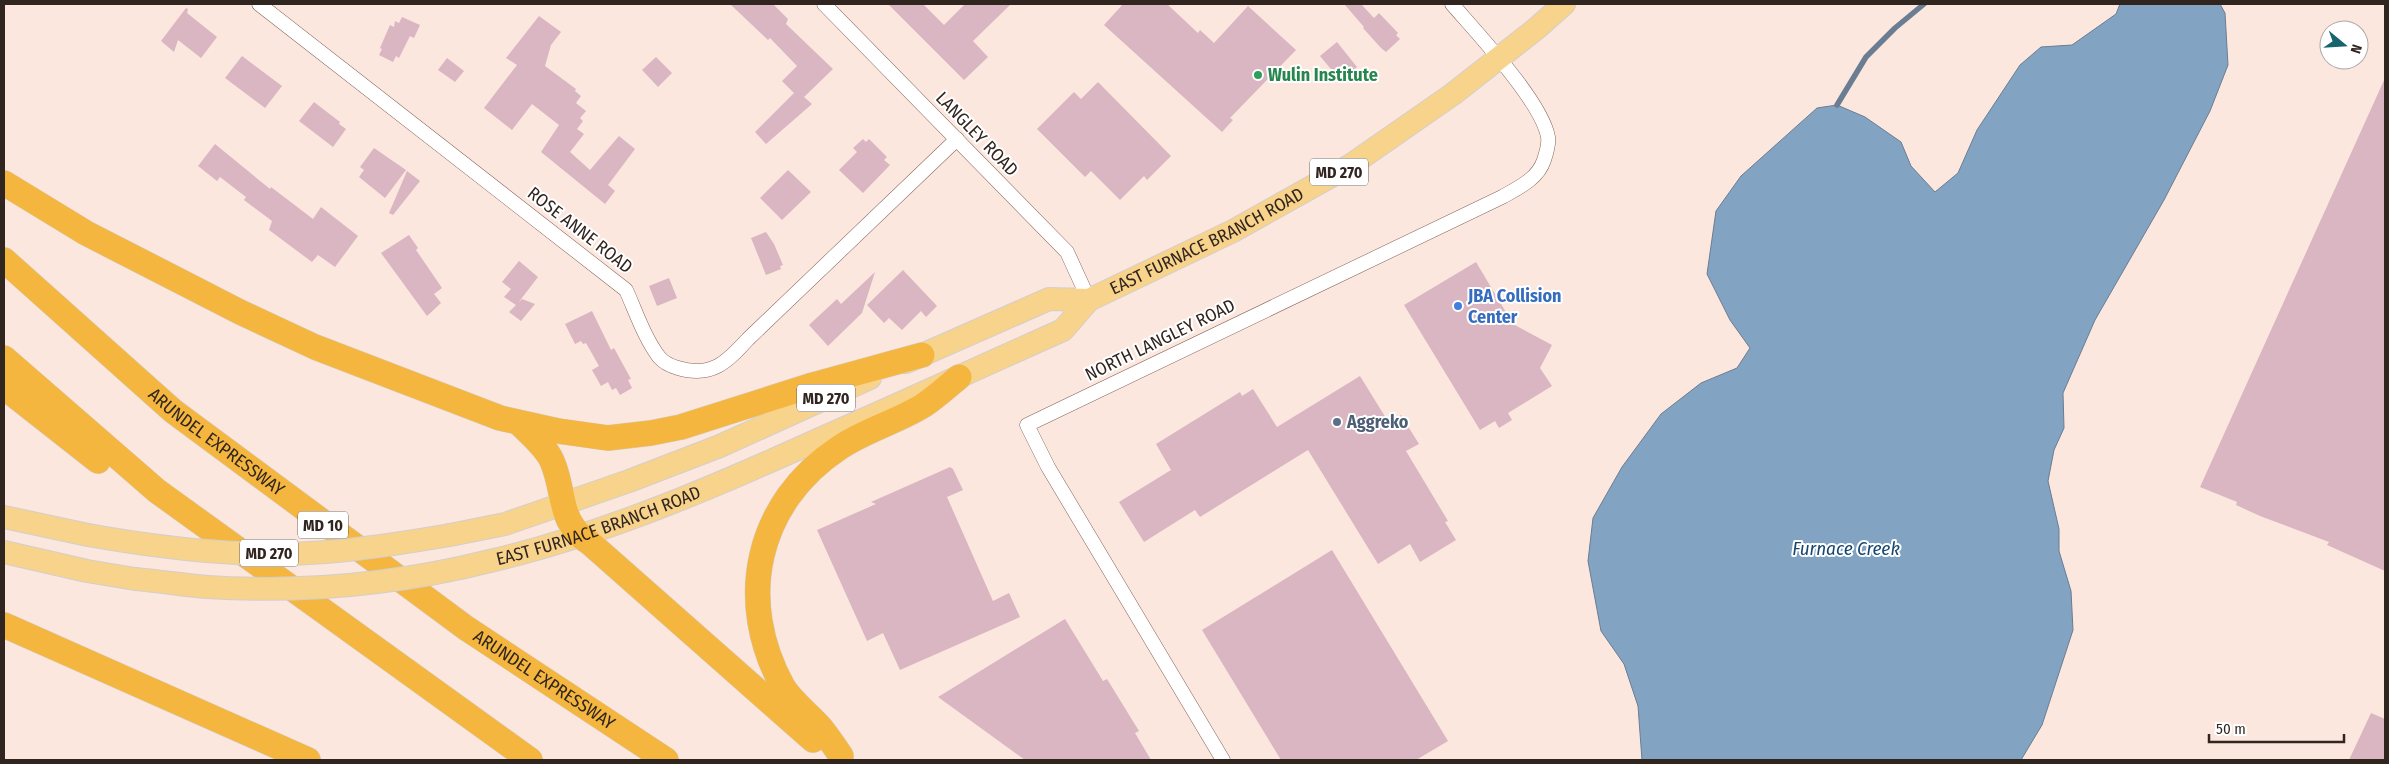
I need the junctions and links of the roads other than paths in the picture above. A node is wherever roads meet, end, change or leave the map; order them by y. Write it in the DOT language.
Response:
graph roads {
  1 [pos="259,4"];
  2 [pos="824,4"];
  3 [pos="1452,4"];
  4 [pos="1564,4"];
  5 [pos="1499,58"];
  6 [pos="957,139"];
  7 [pos="4,183"];
  8 [pos="4,260"];
  9 [pos="1089,300"];
  10 [pos="922,356"];
  11 [pos="4,358"];
  12 [pos="959,377"];
  13 [pos="4,387"];
  14 [pos="519,423"];
  15 [pos="157,491"];
  16 [pos="562,504"];
  17 [pos="4,517"];
  18 [pos="579,536"];
  19 [pos="4,552"];
  20 [pos="4,625"];
  21 [pos="844,758"];
  22 [pos="308,760"];
  23 [pos="530,760"];
  24 [pos="666,760"];
  25 [pos="1223,760"];
  1 -- 6 [label="street, ROSE ANNE ROAD"];
  2 -- 6 [label="street, LANGLEY ROAD"];
  3 -- 5 [label="street"];
  4 -- 5 [label="main road, EAST FURNACE BRANCH ROAD / MD 270"];
  5 -- 9 [label="main road, EAST FURNACE BRANCH ROAD / MD 270"];
  5 -- 25 [label="street, NORTH LANGLEY ROAD"];
  6 -- 9 [label="street, LANGLEY ROAD"];
  7 -- 14 [label="highway"];
  8 -- 24 [label="highway, ARUNDEL EXPRESSWAY / MD 10"];
  9 -- 10 [label="main road, EAST FURNACE BRANCH ROAD / MD 270"];
  9 -- 12 [label="main road, EAST FURNACE BRANCH ROAD / MD 270"];
  10 -- 14 [label="highway"];
  10 -- 16 [label="main road, EAST FURNACE BRANCH ROAD / MD 270"];
  11 -- 15 [label="highway"];
  12 -- 18 [label="main road, EAST FURNACE BRANCH ROAD / MD 270"];
  12 -- 21 [label="highway"];
  13 -- 15 [label="highway"];
  14 -- 16 [label="highway"];
  15 -- 23 [label="highway"];
  16 -- 17 [label="main road, EAST FURNACE BRANCH ROAD / MD 270, bridge"];
  16 -- 18 [label="highway"];
  18 -- 19 [label="main road, EAST FURNACE BRANCH ROAD / MD 270, bridge"];
  18 -- 21 [label="highway"];
  20 -- 22 [label="highway"];
}
